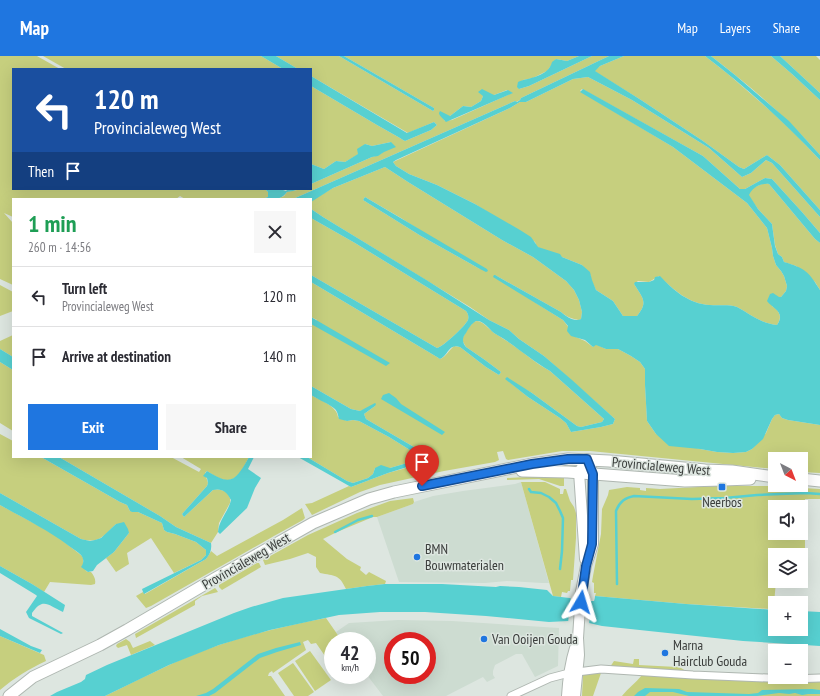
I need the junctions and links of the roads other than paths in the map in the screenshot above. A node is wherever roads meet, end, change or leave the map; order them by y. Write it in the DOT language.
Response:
graph roads {
  1 [pos="587,459"];
  2 [pos="501,470"];
  3 [pos="579,472"];
  4 [pos="593,474"];
  5 [pos="768,476"];
  6 [pos="768,477"];
  7 [pos="808,480"];
  8 [pos="820,481"];
  9 [pos="586,566"];
  10 [pos="573,673"];
  11 [pos="820,678"];
  12 [pos="9,696"];
  13 [pos="512,696"];
  14 [pos="567,696"];
  15 [pos="575,696"];
  1 -- 2 [label="main road, Provincialeweg West"];
  1 -- 3 [label="main road"];
  1 -- 4 [label="main road"];
  1 -- 5 [label="main road, Provincialeweg West"];
  2 -- 3 [label="main road, Provincialeweg West"];
  2 -- 12 [label="main road, Provincialeweg West"];
  3 -- 4 [label="main road, Provincialeweg West"];
  3 -- 9 [label="main road"];
  4 -- 6 [label="main road, Provincialeweg West"];
  4 -- 9 [label="main road"];
  7 -- 8 [label="main road"];
  9 -- 10 [label="main road"];
  10 -- 11 [label="street"];
  10 -- 13 [label="street"];
  10 -- 14 [label="main road"];
  10 -- 15 [label="main road"];
}
